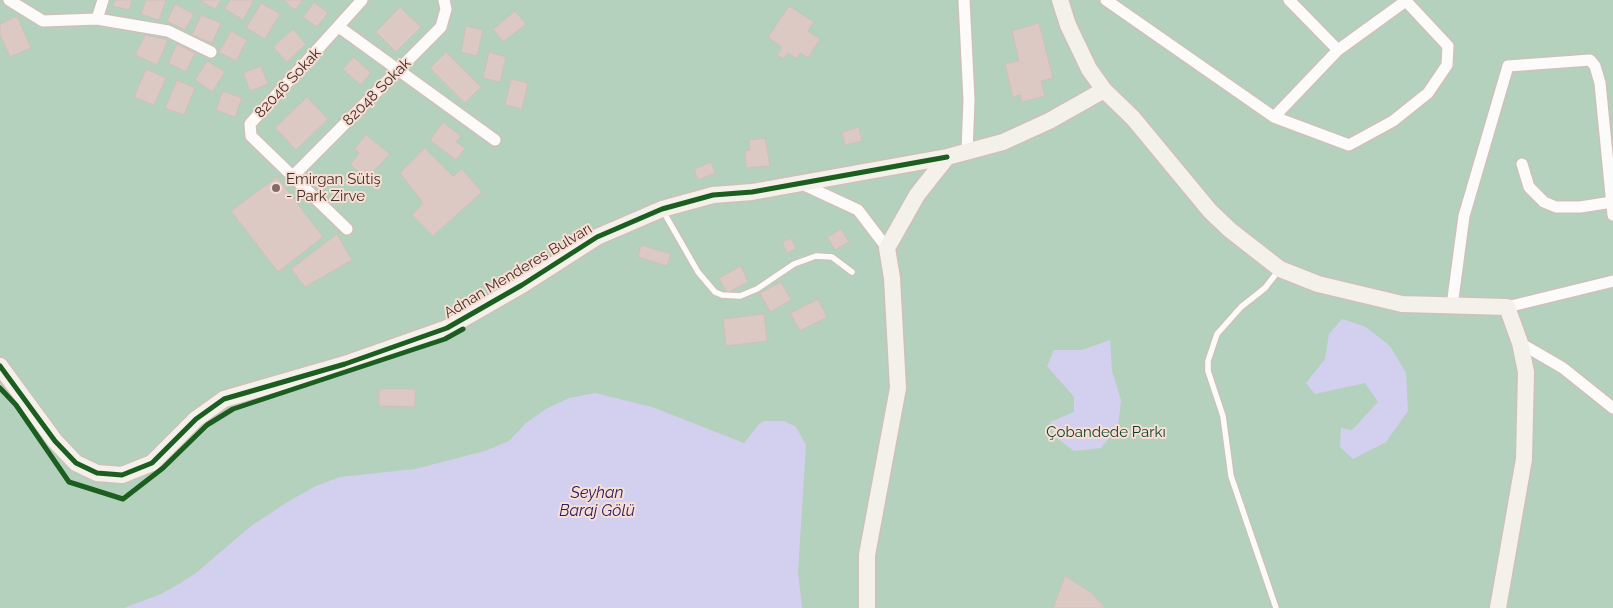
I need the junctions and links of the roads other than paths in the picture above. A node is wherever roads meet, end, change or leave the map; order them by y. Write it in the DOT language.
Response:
graph roads {
  1 [pos="8,0"];
  2 [pos="103,0"];
  3 [pos="362,0"];
  4 [pos="444,0"];
  5 [pos="964,0"];
  6 [pos="1060,0"];
  7 [pos="1106,0"];
  8 [pos="1289,0"];
  9 [pos="1406,0"];
  10 [pos="97,19"];
  11 [pos="339,27"];
  12 [pos="1338,50"];
  13 [pos="210,52"];
  14 [pos="399,70"];
  15 [pos="1104,90"];
  16 [pos="1274,117"];
  17 [pos="495,140"];
  18 [pos="967,151"];
  19 [pos="947,157"];
  20 [pos="1522,164"];
  21 [pos="292,176"];
  22 [pos="802,184"];
  23 [pos="1612,202"];
  24 [pos="662,210"];
  25 [pos="1613,215"];
  26 [pos="347,229"];
  27 [pos="887,248"];
  28 [pos="1280,269"];
  29 [pos="852,272"];
  30 [pos="1613,280"];
  31 [pos="1452,306"];
  32 [pos="1507,307"];
  33 [pos="1520,343"];
  34 [pos="0,366"];
  35 [pos="1613,408"];
  36 [pos="867,608"];
  37 [pos="1276,608"];
  38 [pos="1498,608"];
  1 -- 10 [label="street"];
  2 -- 10 [label="street"];
  3 -- 11 [label="street, 82046 Sokak"];
  4 -- 14 [label="street, 82048 Sokak"];
  5 -- 18 [label="street"];
  6 -- 15 [label="main road"];
  7 -- 16 [label="street"];
  8 -- 12 [label="street"];
  9 -- 12 [label="street"];
  9 -- 16 [label="street"];
  10 -- 13 [label="street"];
  11 -- 14 [label="street"];
  11 -- 21 [label="street, 82046 Sokak"];
  12 -- 16 [label="street"];
  14 -- 17 [label="street"];
  14 -- 21 [label="street, 82048 Sokak"];
  15 -- 18 [label="main road, Adnan Menderes Bulvarı"];
  15 -- 28 [label="main road"];
  18 -- 19 [label="main road, Adnan Menderes Bulvarı"];
  19 -- 22 [label="main road, Adnan Menderes Bulvarı"];
  19 -- 27 [label="main road"];
  20 -- 23 [label="street"];
  21 -- 26 [label="street, 82046 Sokak"];
  22 -- 24 [label="main road, Adnan Menderes Bulvarı"];
  22 -- 27 [label="street"];
  23 -- 25 [label="street"];
  23 -- 31 [label="street"];
  24 -- 29 [label="lane"];
  24 -- 34 [label="main road, Adnan Menderes Bulvarı"];
  27 -- 36 [label="main road"];
  28 -- 31 [label="main road"];
  28 -- 37 [label="lane"];
  30 -- 32 [label="street"];
  31 -- 32 [label="main road"];
  32 -- 33 [label="main road"];
  33 -- 35 [label="street"];
  33 -- 38 [label="main road"];
}
